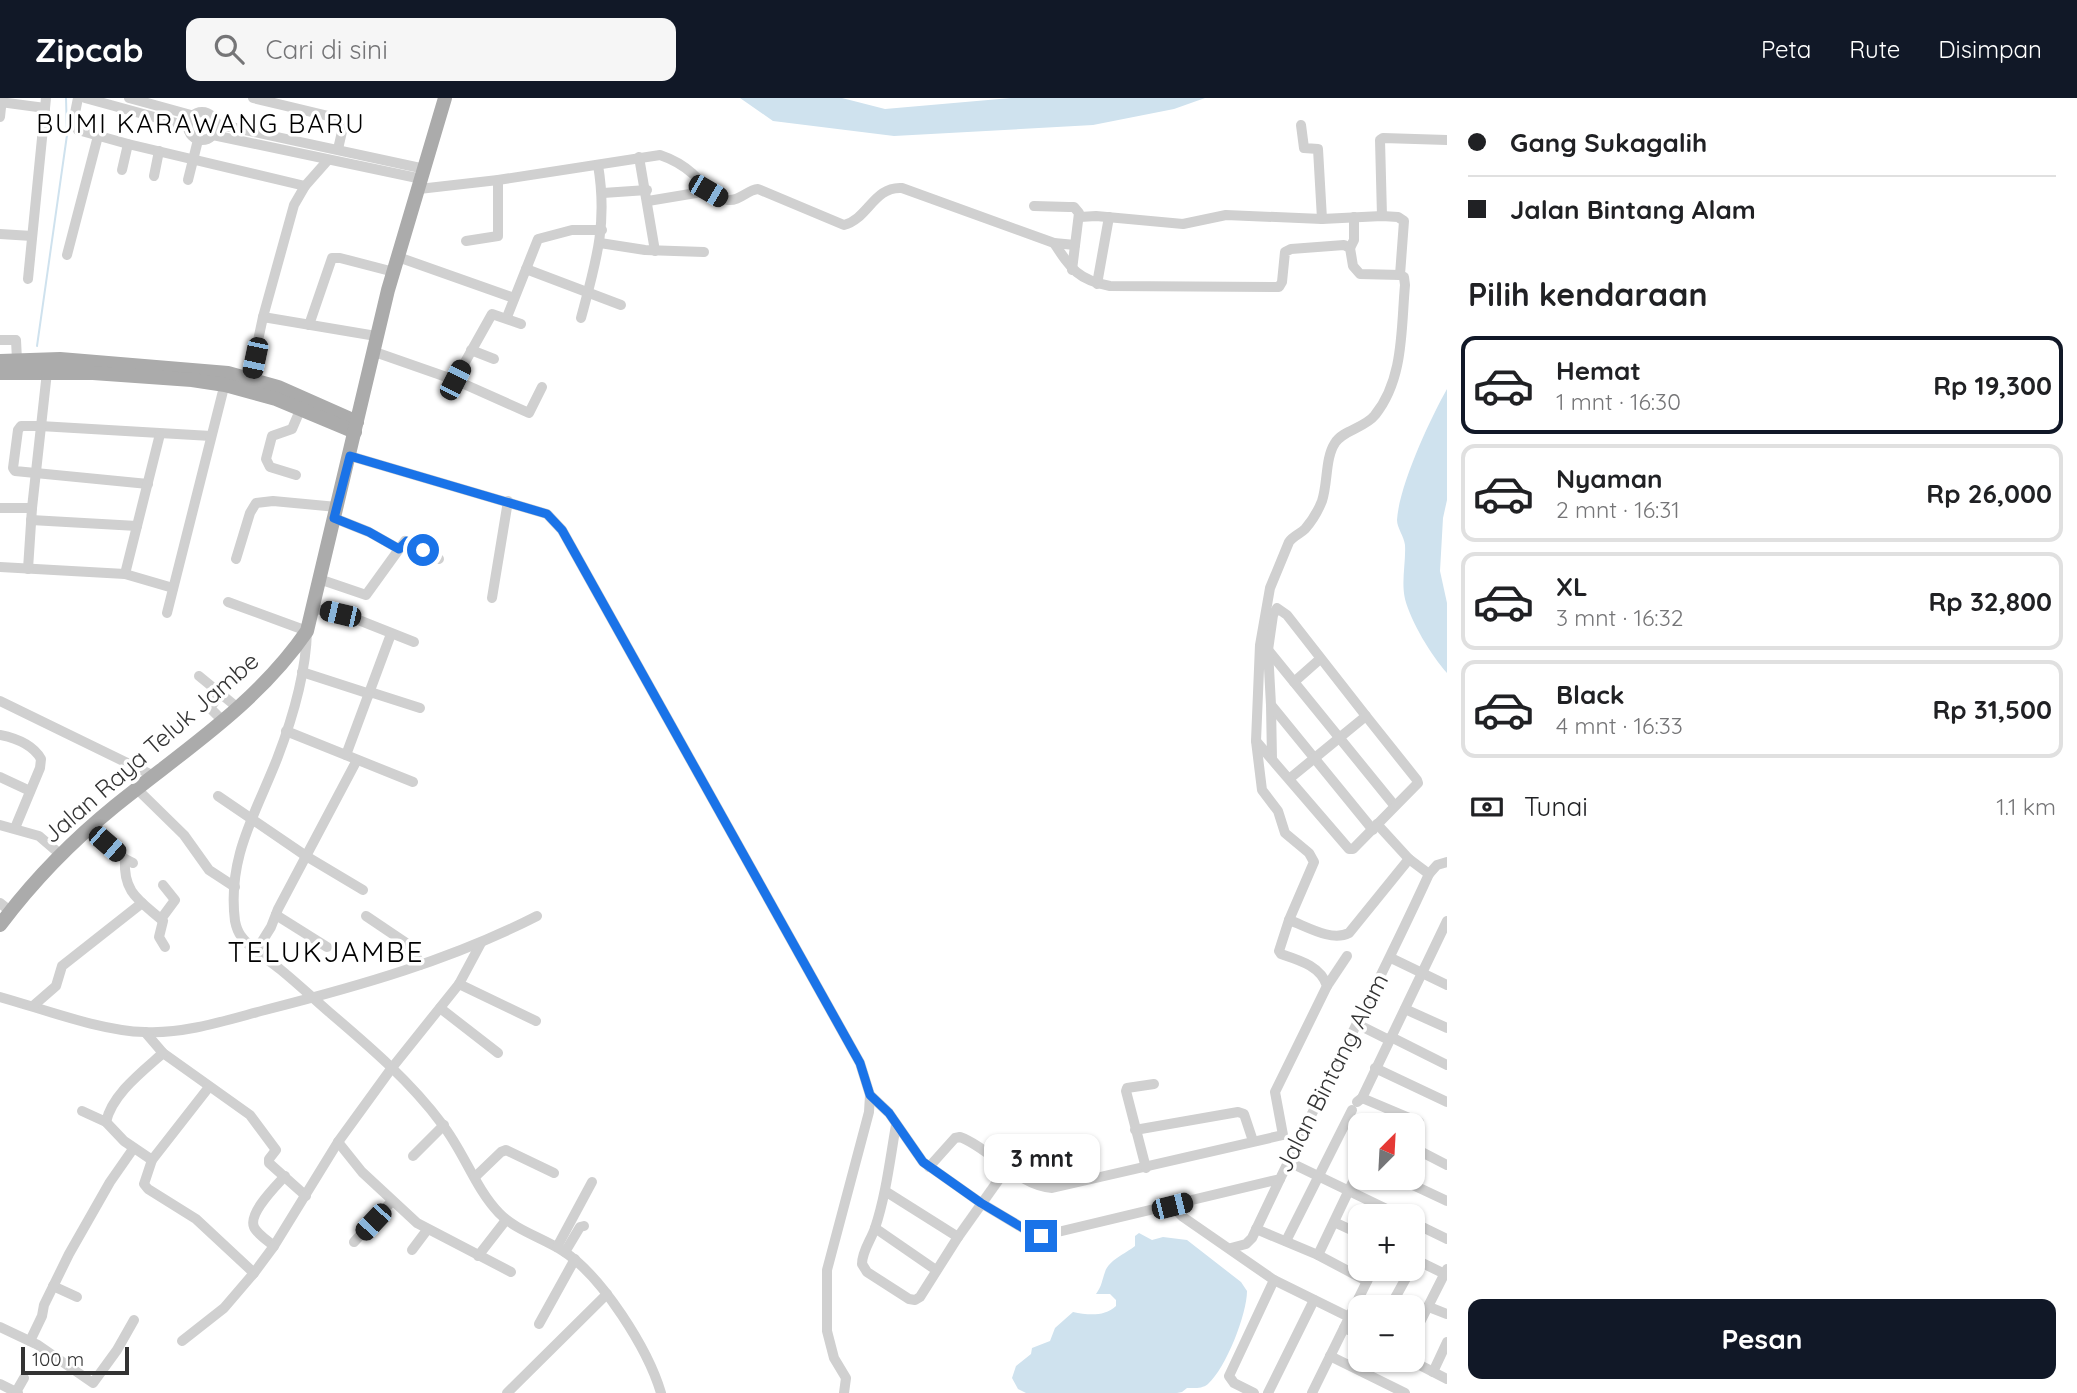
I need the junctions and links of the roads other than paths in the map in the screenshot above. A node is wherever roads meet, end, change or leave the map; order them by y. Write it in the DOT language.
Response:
graph roads {
  1 [pos="78,98"];
  2 [pos="85,98"];
  3 [pos="129,98"];
  4 [pos="208,98"];
  5 [pos="253,98"];
  6 [pos="445,98"];
  7 [pos="1,101"];
  8 [pos="45,103"];
  9 [pos="205,112"];
  10 [pos="0,117"];
  11 [pos="189,120"];
  12 [pos="1301,125"];
  13 [pos="215,130"];
  14 [pos="98,136"];
  15 [pos="198,139"];
  16 [pos="1447,140"];
  17 [pos="128,144"];
  18 [pos="338,149"];
  19 [pos="159,152"];
  20 [pos="639,157"];
  21 [pos="192,159"];
  22 [pos="328,160"];
  23 [pos="598,165"];
  24 [pos="396,168"];
  25 [pos="122,170"];
  26 [pos="154,176"];
  27 [pos="422,179"];
  28 [pos="188,180"];
  29 [pos="498,180"];
  30 [pos="305,186"];
  31 [pos="708,191"];
  32 [pos="603,193"];
  33 [pos="647,196"];
  34 [pos="1034,206"];
  35 [pos="1382,216"];
  36 [pos="1080,217"];
  37 [pos="1109,218"];
  38 [pos="1354,218"];
  39 [pos="1322,219"];
  40 [pos="602,230"];
  41 [pos="0,234"];
  42 [pos="32,236"];
  43 [pos="466,241"];
  44 [pos="600,243"];
  45 [pos="1054,243"];
  46 [pos="1075,245"];
  47 [pos="1350,248"];
  48 [pos="655,251"];
  49 [pos="704,252"];
  50 [pos="67,255"];
  51 [pos="398,257"];
  52 [pos="526,269"];
  53 [pos="1072,270"];
  54 [pos="394,272"];
  55 [pos="1401,275"];
  56 [pos="28,279"];
  57 [pos="1097,284"];
  58 [pos="588,294"];
  59 [pos="514,299"];
  60 [pos="621,305"];
  61 [pos="263,317"];
  62 [pos="507,317"];
  63 [pos="581,318"];
  64 [pos="522,324"];
  65 [pos="309,326"];
  66 [pos="376,336"];
  67 [pos="0,340"];
  68 [pos="471,350"];
  69 [pos="372,351"];
  70 [pos="494,359"];
  71 [pos="17,360"];
  72 [pos="0,361"];
  73 [pos="0,373"];
  74 [pos="47,375"];
  75 [pos="250,378"];
  76 [pos="0,379"];
  77 [pos="455,380"];
  78 [pos="224,383"];
  79 [pos="542,387"];
  80 [pos="301,408"];
  81 [pos="40,426"];
  82 [pos="356,427"];
  83 [pos="160,434"];
  84 [pos="211,436"];
  85 [pos="350,456"];
  86 [pos="36,473"];
  87 [pos="296,475"];
  88 [pos="148,484"];
  89 [pos="508,501"];
  90 [pos="0,508"];
  91 [pos="32,508"];
  92 [pos="336,512"];
  93 [pos="31,520"];
  94 [pos="136,526"];
  95 [pos="399,549"];
  96 [pos="236,559"];
  97 [pos="439,559"];
  98 [pos="0,567"];
  99 [pos="28,569"];
  100 [pos="125,574"];
  101 [pos="319,579"];
  102 [pos="173,588"];
  103 [pos="492,598"];
  104 [pos="228,602"];
  105 [pos="312,608"];
  106 [pos="167,612"];
  107 [pos="307,631"];
  108 [pos="391,634"];
  109 [pos="414,642"];
  110 [pos="1268,650"];
  111 [pos="1320,659"];
  112 [pos="302,672"];
  113 [pos="199,676"];
  114 [pos="1294,682"];
  115 [pos="221,693"];
  116 [pos="370,693"];
  117 [pos="0,701"];
  118 [pos="1271,705"];
  119 [pos="238,708"];
  120 [pos="420,708"];
  121 [pos="1366,716"];
  122 [pos="224,722"];
  123 [pos="286,731"];
  124 [pos="0,735"];
  125 [pos="1340,737"];
  126 [pos="1256,741"];
  127 [pos="352,757"];
  128 [pos="1272,759"];
  129 [pos="1315,759"];
  130 [pos="154,776"];
  131 [pos="0,777"];
  132 [pos="1289,779"];
  133 [pos="414,782"];
  134 [pos="137,789"];
  135 [pos="30,791"];
  136 [pos="218,796"];
  137 [pos="1394,805"];
  138 [pos="251,819"];
  139 [pos="0,825"];
  140 [pos="1375,827"];
  141 [pos="15,828"];
  142 [pos="89,828"];
  143 [pos="61,855"];
  144 [pos="306,856"];
  145 [pos="1409,859"];
  146 [pos="1447,862"];
  147 [pos="1429,874"];
  148 [pos="163,885"];
  149 [pos="235,887"];
  150 [pos="363,890"];
  151 [pos="142,902"];
  152 [pos="5,907"];
  153 [pos="276,915"];
  154 [pos="366,916"];
  155 [pos="537,916"];
  156 [pos="161,919"];
  157 [pos="1289,920"];
  158 [pos="1447,921"];
  159 [pos="0,925"];
  160 [pos="481,943"];
  161 [pos="1442,945"];
  162 [pos="166,947"];
  163 [pos="327,947"];
  164 [pos="256,951"];
  165 [pos="1347,956"];
  166 [pos="1391,958"];
  167 [pos="420,965"];
  168 [pos="1421,972"];
  169 [pos="458,984"];
  170 [pos="1447,985"];
  171 [pos="1327,986"];
  172 [pos="0,997"];
  173 [pos="312,998"];
  174 [pos="33,1006"];
  175 [pos="440,1008"];
  176 [pos="1405,1009"];
  177 [pos="536,1021"];
  178 [pos="1357,1024"];
  179 [pos="1447,1028"];
  180 [pos="145,1032"];
  181 [pos="1390,1039"];
  182 [pos="163,1052"];
  183 [pos="498,1053"];
  184 [pos="1447,1065"];
  185 [pos="1375,1068"];
  186 [pos="391,1069"];
  187 [pos="1154,1084"];
  188 [pos="209,1087"];
  189 [pos="870,1095"];
  190 [pos="1447,1102"];
  191 [pos="1357,1103"];
  192 [pos="82,1111"];
  193 [pos="1390,1113"];
  194 [pos="106,1122"];
  195 [pos="444,1125"];
  196 [pos="896,1125"];
  197 [pos="1135,1130"];
  198 [pos="1253,1141"];
  199 [pos="338,1142"];
  200 [pos="133,1149"];
  201 [pos="1425,1154"];
  202 [pos="412,1156"];
  203 [pos="152,1160"];
  204 [pos="1289,1161"];
  205 [pos="1447,1165"];
  206 [pos="929,1167"];
  207 [pos="1007,1168"];
  208 [pos="1146,1168"];
  209 [pos="554,1173"];
  210 [pos="1320,1175"];
  211 [pos="285,1176"];
  212 [pos="475,1177"];
  213 [pos="1280,1180"];
  214 [pos="592,1182"];
  215 [pos="1348,1189"];
  216 [pos="1349,1190"];
  217 [pos="1424,1190"];
  218 [pos="885,1191"];
  219 [pos="306,1196"];
  220 [pos="392,1201"];
  221 [pos="1447,1201"];
  222 [pos="981,1203"];
  223 [pos="1377,1204"];
  224 [pos="1172,1206"];
  225 [pos="506,1220"];
  226 [pos="1334,1222"];
  227 [pos="583,1226"];
  228 [pos="875,1228"];
  229 [pos="1348,1228"];
  230 [pos="1425,1228"];
  231 [pos="1256,1229"];
  232 [pos="427,1230"];
  233 [pos="958,1237"];
  234 [pos="1447,1239"];
  235 [pos="1286,1241"];
  236 [pos="354,1242"];
  237 [pos="274,1246"];
  238 [pos="1231,1248"];
  239 [pos="561,1249"];
  240 [pos="412,1250"];
  241 [pos="1318,1255"];
  242 [pos="478,1256"];
  243 [pos="575,1259"];
  244 [pos="1425,1267"];
  245 [pos="936,1270"];
  246 [pos="1348,1271"];
  247 [pos="512,1272"];
  248 [pos="254,1273"];
  249 [pos="1446,1273"];
  250 [pos="1274,1280"];
  251 [pos="1367,1281"];
  252 [pos="53,1286"];
  253 [pos="607,1294"];
  254 [pos="1360,1295"];
  255 [pos="77,1297"];
  256 [pos="1314,1300"];
  257 [pos="1429,1307"];
  258 [pos="1425,1312"];
  259 [pos="1447,1314"];
  260 [pos="1348,1317"];
  261 [pos="1348,1319"];
  262 [pos="134,1320"];
  263 [pos="539,1324"];
  264 [pos="0,1327"];
  265 [pos="1344,1328"];
  266 [pos="1348,1330"];
  267 [pos="182,1340"];
  268 [pos="30,1341"];
  269 [pos="1447,1342"];
  270 [pos="1330,1356"];
  271 [pos="1425,1368"];
  272 [pos="1433,1372"];
  273 [pos="24,1378"];
  274 [pos="1447,1378"];
  275 [pos="0,1384"];
  276 [pos="1313,1390"];
  277 [pos="17,1393"];
  278 [pos="507,1393"];
  279 [pos="661,1393"];
  280 [pos="844,1393"];
  281 [pos="1254,1393"];
  282 [pos="1268,1393"];
  283 [pos="1327,1393"];
  284 [pos="1405,1393"];
  1 -- 14 [label="street"];
  2 -- 11 [label="street"];
  3 -- 11 [label="street"];
  4 -- 9 [label="street"];
  5 -- 18 [label="street"];
  6 -- 27 [label="main road, Jalan Raya Teluk Jambe"];
  7 -- 8 [label="street"];
  7 -- 10 [label="street"];
  8 -- 42 [label="street"];
  9 -- 11 [label="street"];
  9 -- 13 [label="street"];
  11 -- 15 [label="street"];
  12 -- 39 [label="street"];
  13 -- 15 [label="street"];
  13 -- 18 [label="street"];
  13 -- 22 [label="street"];
  14 -- 17 [label="street"];
  14 -- 50 [label="street"];
  15 -- 21 [label="street"];
  16 -- 35 [label="street"];
  17 -- 19 [label="street"];
  17 -- 25 [label="street"];
  18 -- 24 [label="street"];
  19 -- 21 [label="street"];
  19 -- 26 [label="street"];
  20 -- 23 [label="street"];
  20 -- 31 [label="street"];
  20 -- 33 [label="street"];
  21 -- 28 [label="street"];
  21 -- 30 [label="street"];
  22 -- 24 [label="street"];
  22 -- 30 [label="street"];
  23 -- 29 [label="street"];
  23 -- 32 [label="street"];
  24 -- 27 [label="street"];
  27 -- 29 [label="street"];
  27 -- 51 [label="main road, Jalan Raya Teluk Jambe"];
  29 -- 43 [label="street"];
  30 -- 61 [label="street"];
  31 -- 33 [label="street"];
  31 -- 45 [label="street"];
  32 -- 33 [label="street"];
  32 -- 40 [label="street"];
  33 -- 48 [label="street"];
  34 -- 36 [label="street"];
  35 -- 38 [label="street"];
  35 -- 55 [label="street"];
  36 -- 37 [label="street"];
  36 -- 46 [label="street"];
  37 -- 39 [label="street"];
  37 -- 57 [label="street"];
  38 -- 39 [label="street"];
  38 -- 47 [label="street"];
  40 -- 44 [label="street"];
  40 -- 52 [label="street"];
  41 -- 42 [label="street"];
  42 -- 56 [label="street"];
  44 -- 48 [label="street"];
  44 -- 58 [label="street"];
  45 -- 46 [label="street"];
  45 -- 53 [label="street"];
  46 -- 53 [label="street"];
  47 -- 55 [label="street"];
  47 -- 57 [label="street"];
  48 -- 49 [label="street"];
  51 -- 54 [label="main road, Jalan Raya Teluk Jambe"];
  51 -- 59 [label="street"];
  52 -- 58 [label="street"];
  52 -- 59 [label="street"];
  53 -- 57 [label="street"];
  54 -- 65 [label="street"];
  54 -- 66 [label="main road, Jalan Raya Teluk Jambe"];
  55 -- 126 [label="street"];
  58 -- 60 [label="street"];
  58 -- 63 [label="street"];
  59 -- 62 [label="street"];
  61 -- 65 [label="street"];
  61 -- 75 [label="street"];
  62 -- 64 [label="street"];
  62 -- 68 [label="street"];
  65 -- 66 [label="street"];
  66 -- 69 [label="main road, Jalan Raya Teluk Jambe"];
  67 -- 71 [label="street"];
  68 -- 70 [label="street"];
  68 -- 77 [label="street"];
  69 -- 77 [label="street"];
  69 -- 82 [label="main road, Jalan Raya Teluk Jambe"];
  71 -- 72 [label="main road"];
  71 -- 78 [label="main road"];
  73 -- 74 [label="main road"];
  74 -- 76 [label="street"];
  74 -- 78 [label="main road"];
  74 -- 81 [label="street"];
  75 -- 78 [label="main road"];
  75 -- 82 [label="main road"];
  77 -- 79 [label="street"];
  78 -- 80 [label="main road"];
  78 -- 84 [label="street"];
  80 -- 82 [label="main road"];
  80 -- 87 [label="street"];
  81 -- 83 [label="street"];
  81 -- 86 [label="street"];
  81 -- 86 [label="street"];
  82 -- 85 [label="main road, Jalan Raya Teluk Jambe"];
  83 -- 84 [label="street"];
  83 -- 88 [label="street"];
  84 -- 102 [label="street"];
  85 -- 89 [label="street, Jalan Bintang Alam"];
  85 -- 92 [label="main road, Jalan Raya Teluk Jambe"];
  86 -- 88 [label="street"];
  86 -- 91 [label="street"];
  88 -- 94 [label="street"];
  89 -- 103 [label="street"];
  89 -- 189 [label="street, Jalan Bintang Alam"];
  90 -- 91 [label="street"];
  91 -- 93 [label="street"];
  92 -- 95 [label="street"];
  92 -- 96 [label="street"];
  92 -- 101 [label="main road, Jalan Raya Teluk Jambe"];
  93 -- 94 [label="street"];
  93 -- 99 [label="street"];
  94 -- 100 [label="street"];
  95 -- 97 [label="street"];
  95 -- 101 [label="street"];
  98 -- 99 [label="street"];
  99 -- 100 [label="street"];
  100 -- 102 [label="street"];
  101 -- 105 [label="main road, Jalan Raya Teluk Jambe"];
  102 -- 106 [label="street"];
  104 -- 107 [label="street"];
  105 -- 107 [label="main road, Jalan Raya Teluk Jambe"];
  105 -- 108 [label="street"];
  107 -- 112 [label="street"];
  107 -- 119 [label="main road, Jalan Raya Teluk Jambe"];
  108 -- 109 [label="street"];
  108 -- 116 [label="street"];
  110 -- 111 [label="street"];
  110 -- 114 [label="street"];
  110 -- 118 [label="street"];
  111 -- 114 [label="street"];
  111 -- 121 [label="street"];
  112 -- 116 [label="street"];
  112 -- 123 [label="street"];
  113 -- 115 [label="street"];
  114 -- 125 [label="street"];
  115 -- 119 [label="street"];
  115 -- 122 [label="street"];
  116 -- 120 [label="street"];
  116 -- 127 [label="street"];
  117 -- 130 [label="street"];
  118 -- 128 [label="street"];
  118 -- 129 [label="street"];
  119 -- 122 [label="main road, Jalan Raya Teluk Jambe"];
  121 -- 125 [label="street"];
  121 -- 137 [label="street"];
  122 -- 130 [label="main road, Jalan Raya Teluk Jambe"];
  123 -- 127 [label="street"];
  123 -- 138 [label="street"];
  124 -- 135 [label="street"];
  125 -- 129 [label="street"];
  125 -- 137 [label="street"];
  126 -- 128 [label="street"];
  126 -- 157 [label="street"];
  127 -- 133 [label="street"];
  127 -- 144 [label="street"];
  128 -- 132 [label="street"];
  129 -- 132 [label="street"];
  129 -- 140 [label="street"];
  130 -- 134 [label="main road, Jalan Raya Teluk Jambe"];
  131 -- 135 [label="street"];
  132 -- 140 [label="street"];
  134 -- 142 [label="main road, Jalan Raya Teluk Jambe"];
  134 -- 149 [label="street"];
  135 -- 141 [label="street"];
  136 -- 138 [label="street"];
  137 -- 140 [label="street"];
  138 -- 144 [label="street"];
  138 -- 149 [label="street"];
  139 -- 141 [label="street"];
  140 -- 145 [label="street"];
  141 -- 143 [label="street"];
  142 -- 143 [label="main road, Jalan Raya Teluk Jambe"];
  142 -- 151 [label="street"];
  143 -- 152 [label="main road, Jalan Raya Teluk Jambe"];
  144 -- 150 [label="street"];
  144 -- 153 [label="street"];
  145 -- 147 [label="street"];
  145 -- 157 [label="street"];
  146 -- 147 [label="street"];
  147 -- 166 [label="street, Jalan Bintang Alam"];
  148 -- 156 [label="street"];
  149 -- 164 [label="street"];
  151 -- 156 [label="street"];
  151 -- 174 [label="street"];
  152 -- 159 [label="main road, Jalan Raya Teluk Jambe"];
  153 -- 163 [label="street"];
  153 -- 164 [label="street"];
  154 -- 167 [label="street"];
  155 -- 160 [label="street"];
  156 -- 162 [label="street"];
  157 -- 171 [label="street"];
  158 -- 161 [label="street"];
  160 -- 167 [label="street"];
  160 -- 169 [label="street"];
  161 -- 168 [label="street"];
  164 -- 173 [label="street"];
  165 -- 171 [label="street"];
  166 -- 168 [label="street"];
  166 -- 178 [label="street, Jalan Bintang Alam"];
  167 -- 173 [label="street"];
  168 -- 170 [label="street"];
  168 -- 176 [label="street"];
  169 -- 175 [label="street"];
  169 -- 177 [label="street"];
  171 -- 198 [label="street"];
  172 -- 174 [label="street"];
  173 -- 180 [label="street"];
  173 -- 186 [label="street"];
  174 -- 180 [label="street"];
  175 -- 183 [label="street"];
  175 -- 186 [label="street"];
  176 -- 179 [label="street"];
  176 -- 181 [label="street"];
  178 -- 181 [label="street"];
  178 -- 204 [label="street, Jalan Bintang Alam"];
  180 -- 182 [label="street"];
  181 -- 184 [label="street"];
  181 -- 185 [label="street"];
  182 -- 188 [label="street"];
  182 -- 194 [label="street"];
  185 -- 190 [label="street"];
  185 -- 191 [label="street"];
  186 -- 195 [label="street"];
  186 -- 199 [label="street"];
  187 -- 197 [label="street"];
  188 -- 203 [label="street"];
  188 -- 211 [label="street"];
  189 -- 196 [label="street, Jalan Bintang Alam"];
  189 -- 280 [label="street"];
  191 -- 193 [label="street"];
  191 -- 210 [label="street"];
  192 -- 194 [label="street"];
  194 -- 200 [label="street"];
  195 -- 202 [label="street"];
  195 -- 212 [label="street"];
  196 -- 206 [label="street, Jalan Bintang Alam"];
  196 -- 218 [label="street"];
  197 -- 198 [label="street"];
  197 -- 208 [label="street"];
  198 -- 208 [label="street"];
  199 -- 219 [label="street"];
  199 -- 220 [label="street"];
  200 -- 203 [label="street"];
  200 -- 252 [label="street"];
  201 -- 205 [label="street"];
  203 -- 248 [label="street"];
  204 -- 210 [label="street"];
  204 -- 213 [label="street, Jalan Bintang Alam"];
  206 -- 207 [label="street"];
  206 -- 222 [label="street, Jalan Bintang Alam"];
  207 -- 208 [label="street"];
  207 -- 222 [label="street"];
  209 -- 212 [label="street"];
  210 -- 215 [label="street"];
  210 -- 235 [label="street"];
  211 -- 219 [label="street"];
  211 -- 237 [label="street"];
  212 -- 225 [label="street"];
  213 -- 224 [label="street, Jalan Bintang Alam"];
  213 -- 231 [label="street"];
  214 -- 239 [label="street"];
  216 -- 223 [label="street"];
  216 -- 226 [label="street"];
  217 -- 221 [label="street"];
  218 -- 228 [label="street"];
  218 -- 233 [label="street"];
  219 -- 237 [label="street"];
  220 -- 232 [label="street"];
  220 -- 236 [label="street"];
  222 -- 224 [label="street, Jalan Bintang Alam"];
  222 -- 233 [label="street"];
  224 -- 238 [label="street"];
  225 -- 239 [label="street"];
  225 -- 242 [label="street"];
  226 -- 229 [label="street"];
  226 -- 241 [label="street"];
  227 -- 239 [label="street"];
  228 -- 245 [label="street"];
  228 -- 245 [label="street"];
  230 -- 234 [label="street"];
  231 -- 235 [label="street"];
  231 -- 238 [label="street"];
  232 -- 240 [label="street"];
  232 -- 242 [label="street"];
  233 -- 245 [label="street"];
  235 -- 241 [label="street"];
  237 -- 248 [label="street"];
  238 -- 250 [label="street"];
  239 -- 243 [label="street"];
  241 -- 246 [label="street"];
  242 -- 247 [label="street"];
  243 -- 253 [label="street"];
  243 -- 263 [label="street"];
  244 -- 249 [label="street"];
  248 -- 267 [label="street"];
  249 -- 257 [label="street"];
  250 -- 256 [label="street"];
  250 -- 281 [label="street"];
  251 -- 254 [label="street"];
  252 -- 255 [label="street"];
  252 -- 268 [label="street"];
  253 -- 278 [label="street"];
  253 -- 279 [label="street"];
  256 -- 260 [label="street"];
  256 -- 282 [label="street"];
  257 -- 258 [label="street"];
  257 -- 259 [label="street"];
  261 -- 265 [label="street"];
  262 -- 268 [label="street"];
  264 -- 268 [label="street"];
  265 -- 266 [label="street"];
  265 -- 270 [label="street"];
  269 -- 272 [label="street"];
  270 -- 276 [label="street"];
  270 -- 284 [label="street"];
  271 -- 272 [label="street"];
  272 -- 274 [label="street"];
  273 -- 277 [label="street"];
  275 -- 277 [label="street"];
  276 -- 283 [label="street"];
}
